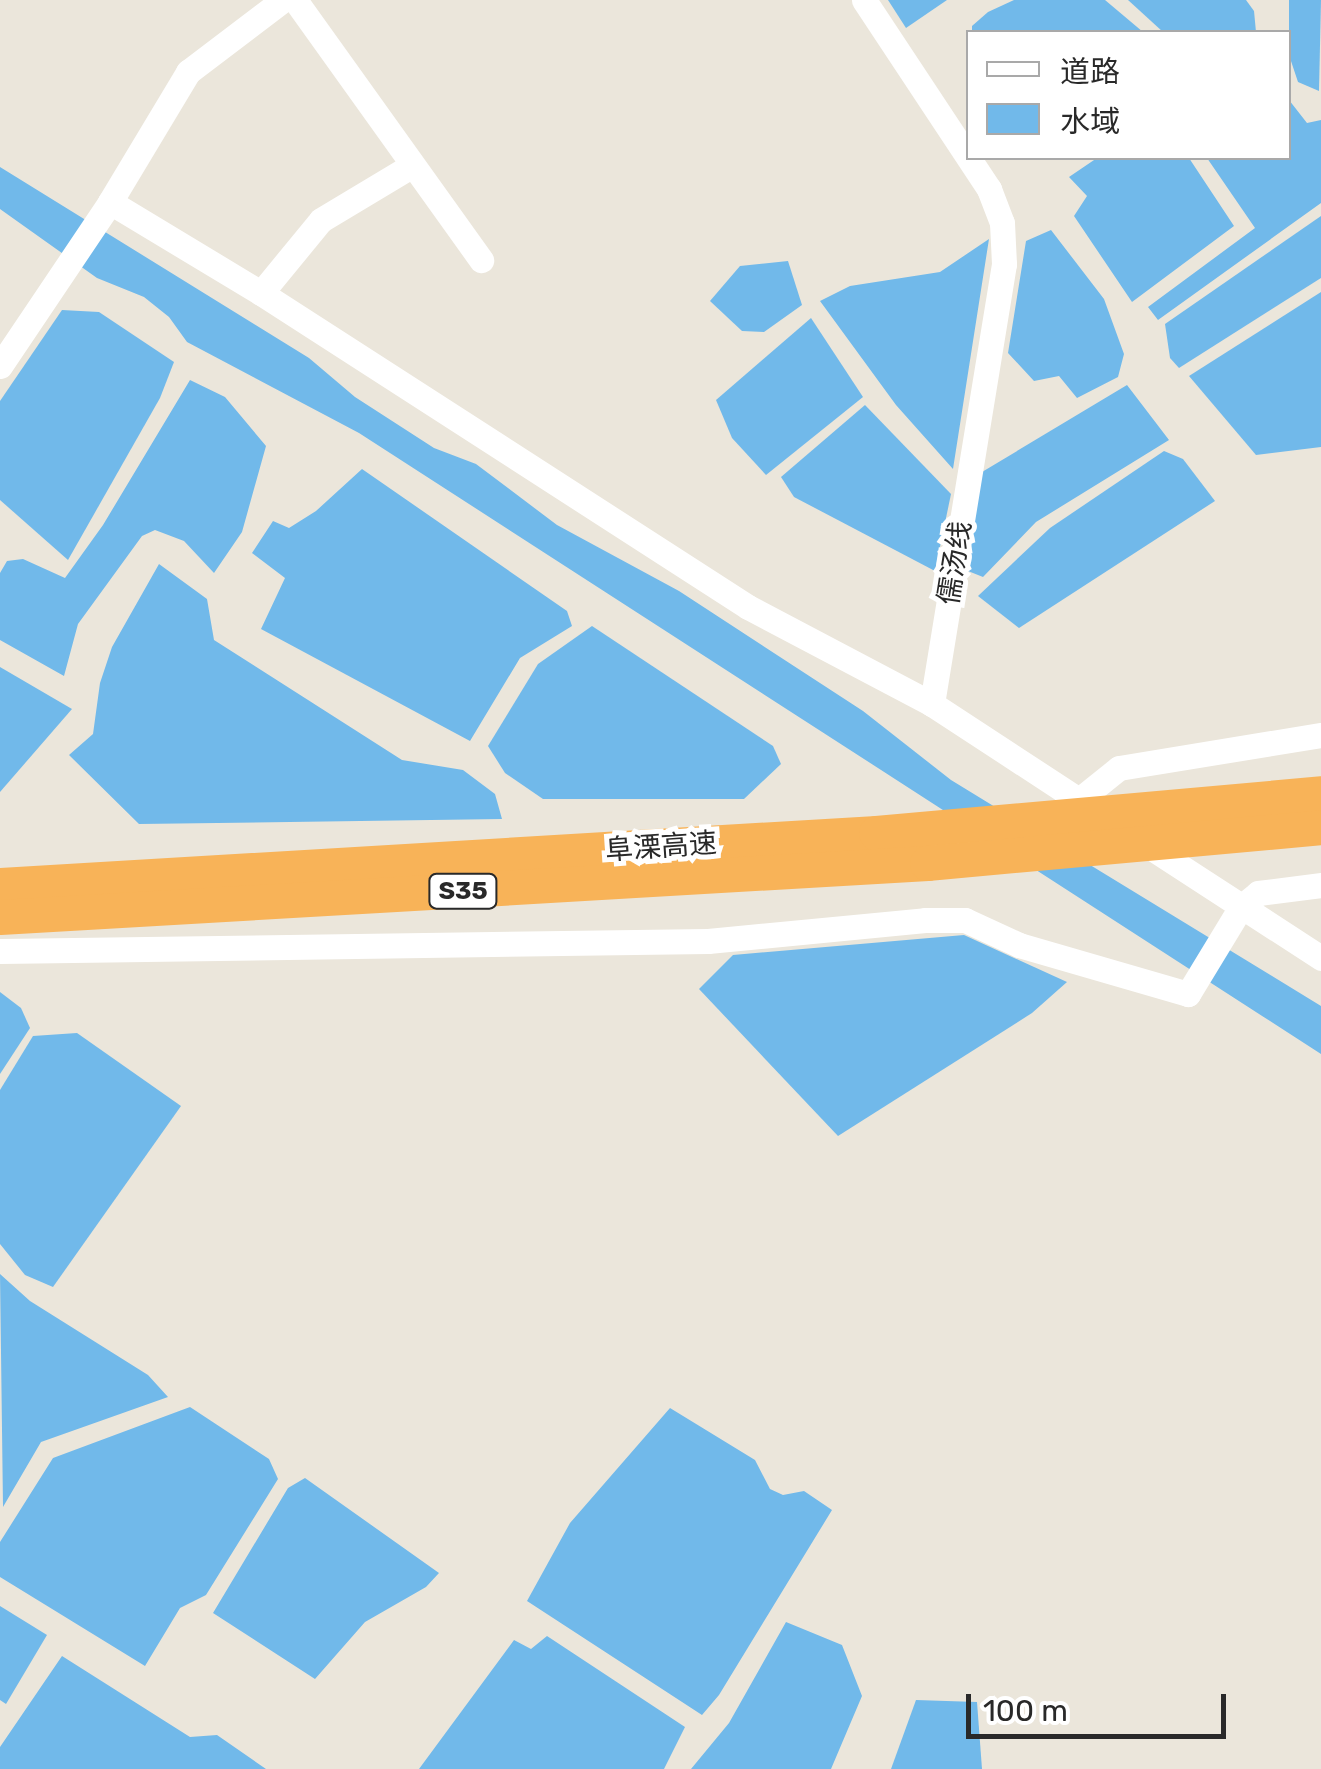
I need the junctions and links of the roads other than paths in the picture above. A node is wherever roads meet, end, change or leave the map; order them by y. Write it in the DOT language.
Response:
graph roads {
  1 [pos="282,0"];
  2 [pos="294,0"];
  3 [pos="864,0"];
  4 [pos="966,156"];
  5 [pos="968,160"];
  6 [pos="412,166"];
  7 [pos="110,202"];
  8 [pos="482,260"];
  9 [pos="262,293"];
  10 [pos="0,366"];
  11 [pos="932,704"];
  12 [pos="1321,735"];
  13 [pos="1321,793"];
  14 [pos="1079,800"];
  15 [pos="1321,827"];
  16 [pos="0,885"];
  17 [pos="1321,885"];
  18 [pos="1241,906"];
  19 [pos="0,917"];
  20 [pos="0,951"];
  21 [pos="1321,958"];
  1 -- 7 [label="street"];
  2 -- 6 [label="street"];
  3 -- 4 [label="street, 儒汤线"];
  5 -- 11 [label="street, 儒汤线"];
  6 -- 8 [label="street"];
  6 -- 9 [label="street"];
  7 -- 9 [label="street"];
  7 -- 10 [label="street"];
  9 -- 11 [label="street"];
  11 -- 14 [label="street"];
  12 -- 14 [label="street"];
  13 -- 16 [label="highway, 阜溧高速 / S35"];
  14 -- 18 [label="street"];
  15 -- 19 [label="highway, 阜溧高速 / S35"];
  17 -- 18 [label="street"];
  18 -- 20 [label="street"];
  18 -- 21 [label="street"];
}
